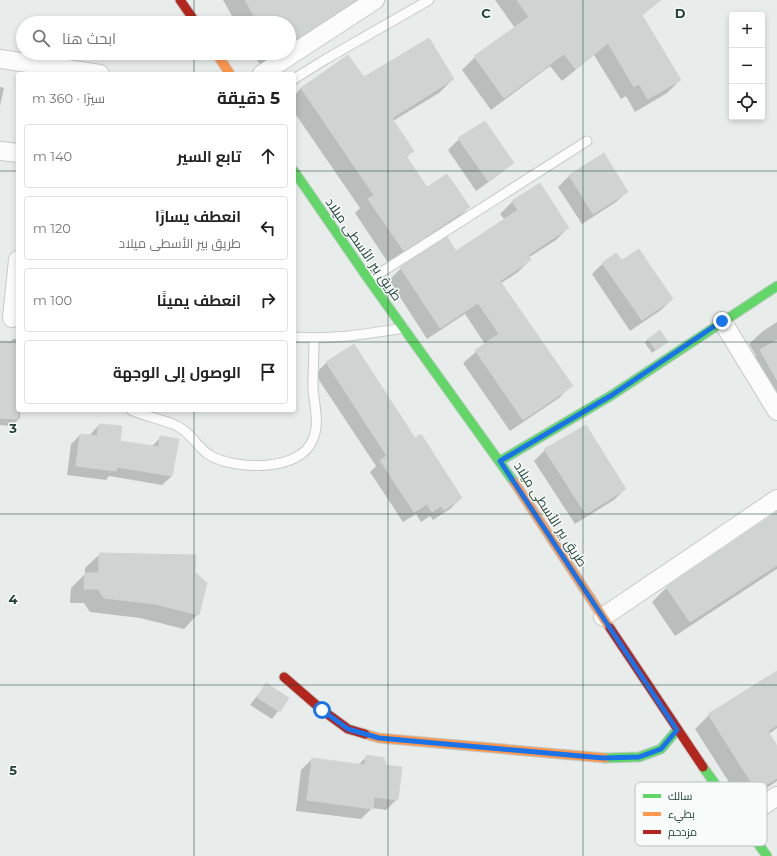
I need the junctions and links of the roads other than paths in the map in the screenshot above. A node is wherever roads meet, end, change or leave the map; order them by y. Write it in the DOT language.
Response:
graph roads {
  1 [pos="180,0"];
  2 [pos="375,0"];
  3 [pos="429,0"];
  4 [pos="191,16"];
  5 [pos="296,52"];
  6 [pos="0,59"];
  7 [pos="221,60"];
  8 [pos="283,60"];
  9 [pos="87,72"];
  10 [pos="229,72"];
  11 [pos="265,72"];
  12 [pos="296,78"];
  13 [pos="587,141"];
  14 [pos="0,151"];
  15 [pos="16,153"];
  16 [pos="296,177"];
  17 [pos="300,189"];
  18 [pos="16,279"];
  19 [pos="369,280"];
  20 [pos="777,286"];
  21 [pos="12,318"];
  22 [pos="722,321"];
  23 [pos="404,328"];
  24 [pos="296,338"];
  25 [pos="314,339"];
  26 [pos="777,410"];
  27 [pos="137,412"];
  28 [pos="500,461"];
  29 [pos="777,499"];
  30 [pos="603,617"];
  31 [pos="284,677"];
  32 [pos="677,730"];
  33 [pos="715,782"];
  34 [pos="777,796"];
  35 [pos="767,803"];
  36 [pos="760,846"];
  37 [pos="767,856"];
  1 -- 4 [label="main road"];
  2 -- 5 [label="street"];
  3 -- 12 [label="lane"];
  6 -- 9 [label="street"];
  7 -- 10 [label="main road"];
  8 -- 11 [label="street"];
  13 -- 19 [label="lane"];
  14 -- 15 [label="street"];
  16 -- 17 [label="main road, طريق بير الأسطى ميلاد"];
  17 -- 19 [label="main road, طريق بير الأسطى ميلاد"];
  18 -- 21 [label="street"];
  19 -- 23 [label="main road, طريق بير الأسطى ميلاد"];
  20 -- 22 [label="main road"];
  22 -- 26 [label="street"];
  22 -- 28 [label="main road"];
  23 -- 25 [label="lane"];
  23 -- 28 [label="main road, طريق بير الأسطى ميلاد"];
  24 -- 25 [label="lane"];
  25 -- 27 [label="lane"];
  28 -- 30 [label="main road, طريق بير الأسطى ميلاد"];
  29 -- 30 [label="street"];
  30 -- 32 [label="main road, طريق بير الأسطى ميلاد"];
  31 -- 32 [label="main road"];
  32 -- 33 [label="main road, طريق بير الأسطى ميلاد"];
  34 -- 35 [label="street"];
  36 -- 37 [label="main road, طريق بير الأسطى ميلاد"];
}
